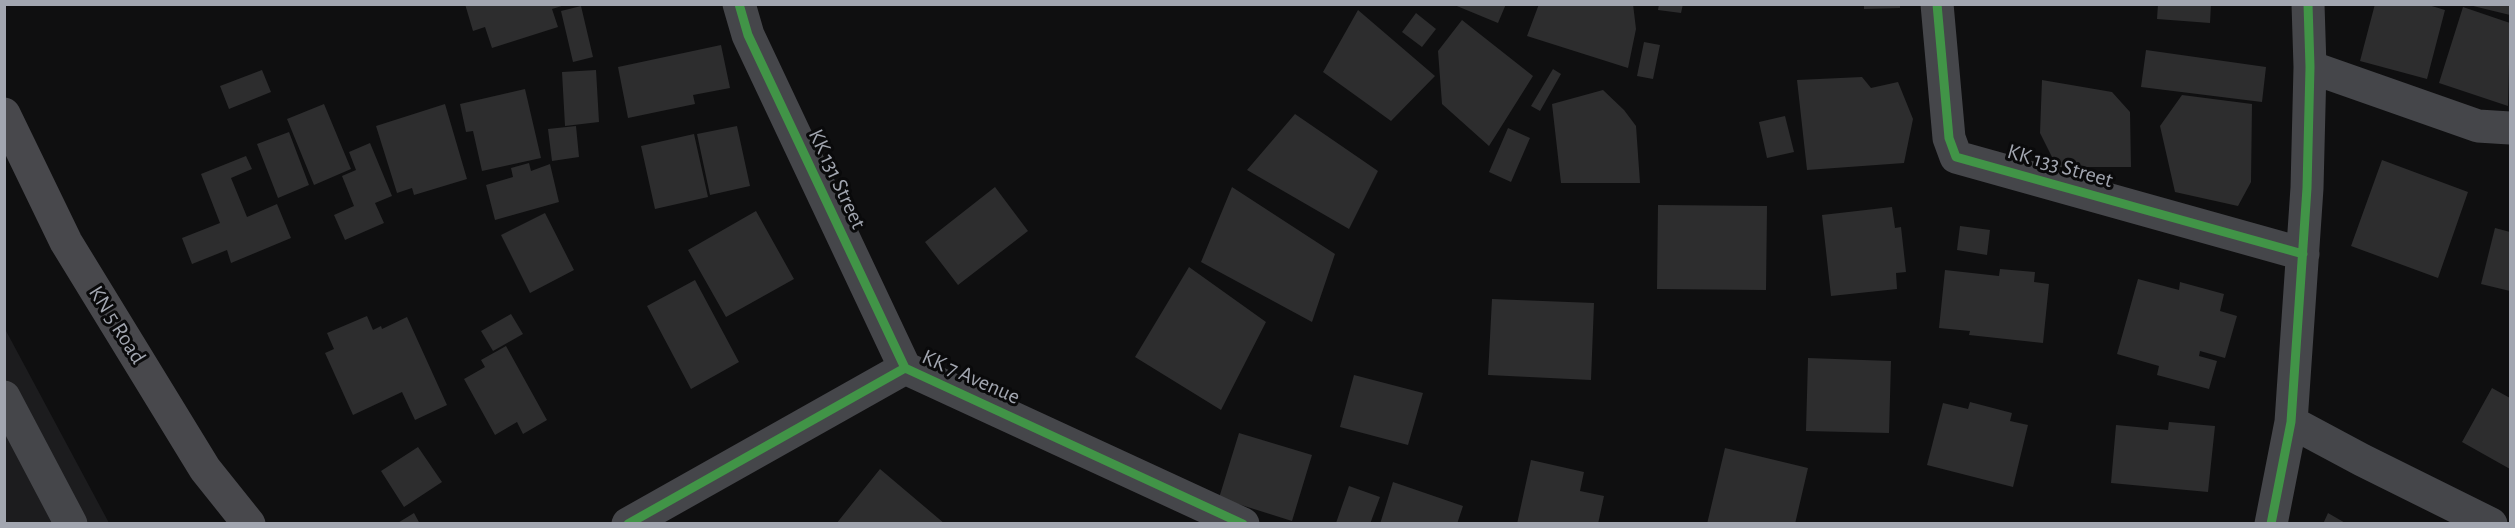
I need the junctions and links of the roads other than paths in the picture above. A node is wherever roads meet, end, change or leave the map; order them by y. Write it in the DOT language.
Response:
graph roads {
  1 [pos="739,4"];
  2 [pos="1937,4"];
  3 [pos="2308,4"];
  4 [pos="2310,67"];
  5 [pos="4,114"];
  6 [pos="2511,128"];
  7 [pos="2303,254"];
  8 [pos="905,368"];
  9 [pos="4,397"];
  10 [pos="2291,422"];
  11 [pos="71,524"];
  12 [pos="249,524"];
  13 [pos="628,524"];
  14 [pos="1243,524"];
  15 [pos="2271,524"];
  16 [pos="2491,524"];
  1 -- 8 [label="street, KK 131 Street"];
  2 -- 7 [label="street, KK 133 Street"];
  3 -- 4 [label="street"];
  4 -- 6 [label="street"];
  4 -- 7 [label="street"];
  5 -- 12 [label="main road, KN 5 Road"];
  7 -- 10 [label="street"];
  8 -- 13 [label="street, KK 7 Avenue"];
  8 -- 14 [label="street, KK 7 Avenue"];
  9 -- 11 [label="street"];
  10 -- 15 [label="street"];
  10 -- 16 [label="street"];
}
